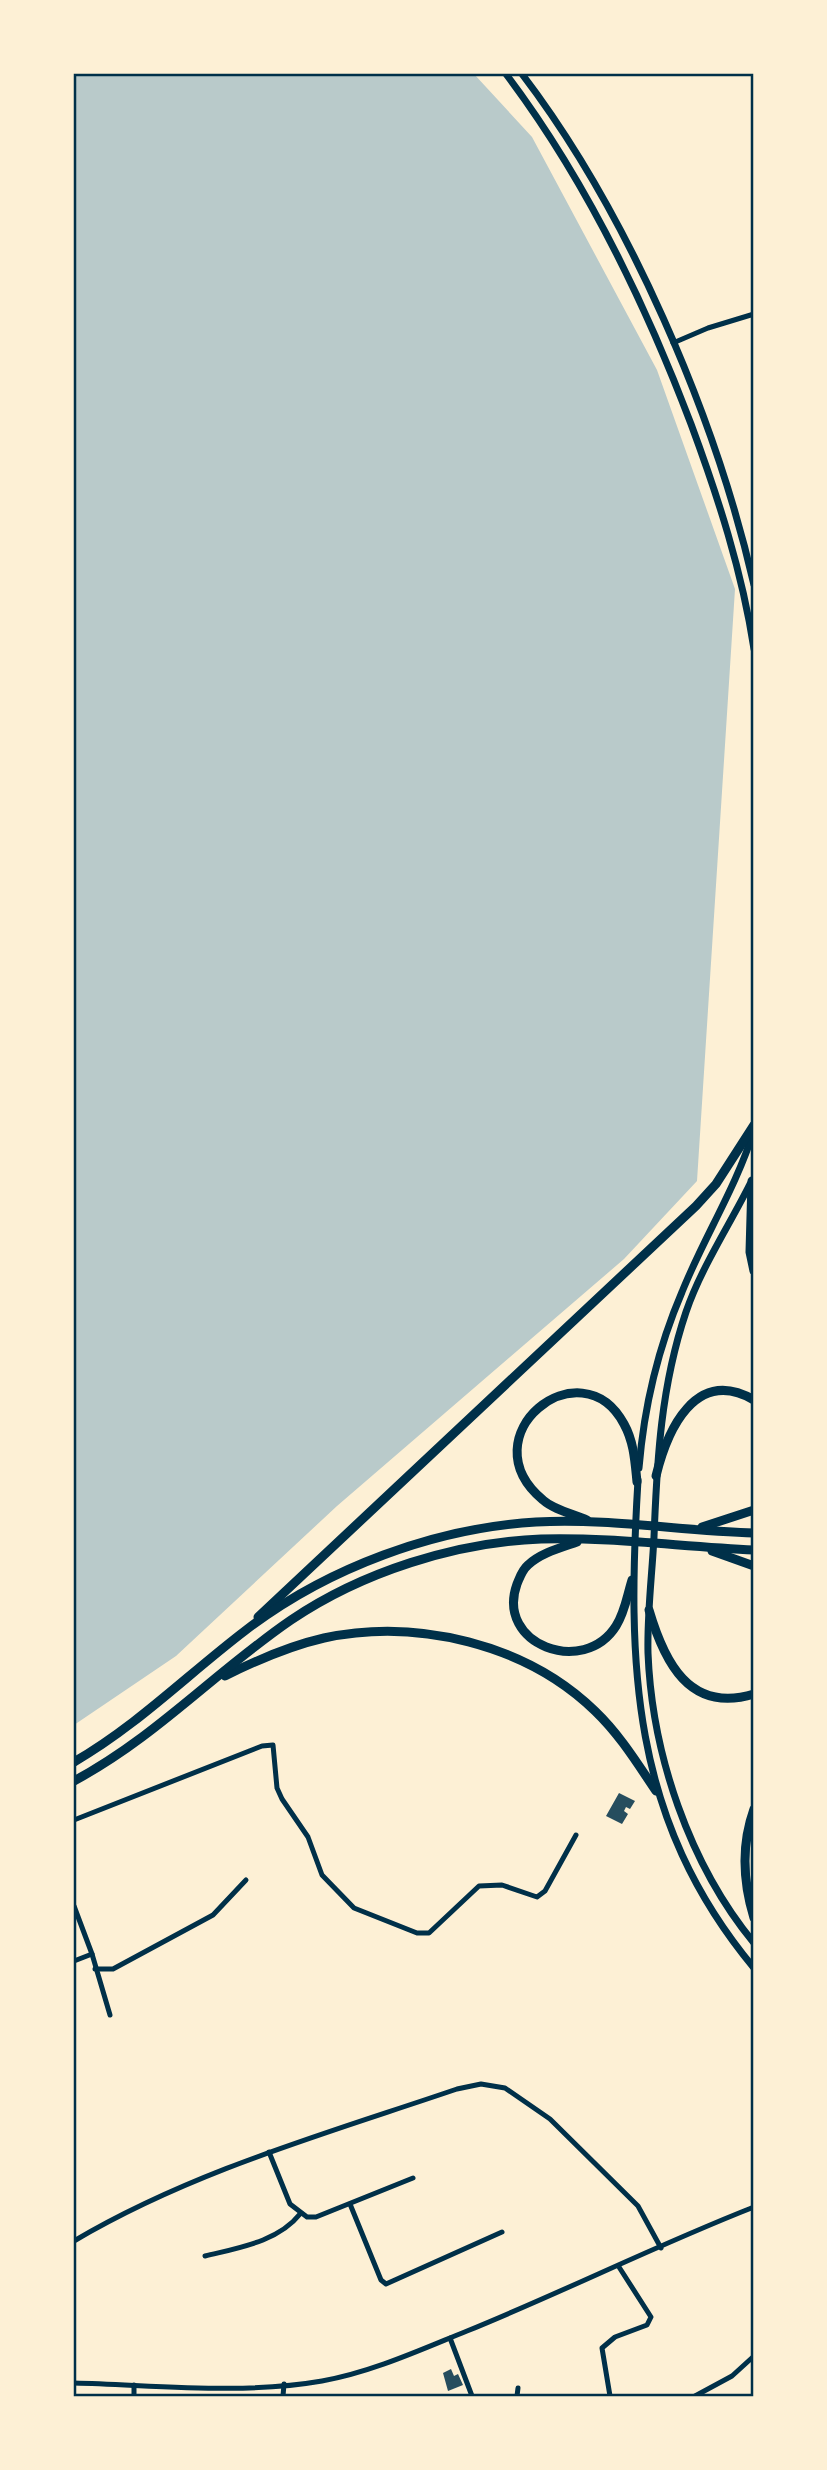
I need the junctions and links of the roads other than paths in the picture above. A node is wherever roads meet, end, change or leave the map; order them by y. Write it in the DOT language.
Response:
graph roads {
  1 [pos="506,74"];
  2 [pos="522,74"];
  3 [pos="754,314"];
  4 [pos="673,343"];
  5 [pos="754,585"];
  6 [pos="754,649"];
  7 [pos="754,1128"];
  8 [pos="753,1179"];
  9 [pos="754,1270"];
  10 [pos="754,1400"];
  11 [pos="656,1476"];
  12 [pos="638,1482"];
  13 [pos="754,1510"];
  14 [pos="592,1522"];
  15 [pos="694,1529"];
  16 [pos="754,1533"];
  17 [pos="585,1539"];
  18 [pos="695,1547"];
  19 [pos="754,1550"];
  20 [pos="754,1566"];
  21 [pos="632,1580"];
  22 [pos="649,1610"];
  23 [pos="247,1629"];
  24 [pos="211,1683"];
  25 [pos="754,1694"];
  26 [pos="74,1762"];
  27 [pos="74,1781"];
  28 [pos="656,1791"];
  29 [pos="754,1809"];
  30 [pos="74,1820"];
  31 [pos="576,1835"];
  32 [pos="246,1880"];
  33 [pos="74,1906"];
  34 [pos="754,1918"];
  35 [pos="754,1942"];
  36 [pos="92,1954"];
  37 [pos="74,1961"];
  38 [pos="754,1968"];
  39 [pos="95,1969"];
  40 [pos="110,2015"];
  41 [pos="268,2152"];
  42 [pos="413,2178"];
  43 [pos="351,2204"];
  44 [pos="754,2207"];
  45 [pos="300,2214"];
  46 [pos="502,2232"];
  47 [pos="74,2241"];
  48 [pos="661,2248"];
  49 [pos="205,2256"];
  50 [pos="619,2267"];
  51 [pos="450,2338"];
  52 [pos="754,2356"];
  53 [pos="74,2383"];
  54 [pos="284,2384"];
  55 [pos="134,2385"];
  56 [pos="518,2388"];
  57 [pos="134,2396"];
  58 [pos="283,2396"];
  59 [pos="472,2396"];
  60 [pos="517,2396"];
  61 [pos="610,2396"];
  62 [pos="695,2396"];
  1 -- 6 [label="main road"];
  2 -- 4 [label="main road"];
  3 -- 4 [label="street"];
  4 -- 5 [label="main road"];
  7 -- 12 [label="main road"];
  7 -- 23 [label="highway"];
  8 -- 9 [label="highway"];
  8 -- 11 [label="main road"];
  10 -- 11 [label="highway"];
  11 -- 22 [label="main road"];
  12 -- 14 [label="highway"];
  12 -- 21 [label="main road"];
  13 -- 15 [label="highway"];
  14 -- 15 [label="highway"];
  14 -- 23 [label="highway"];
  15 -- 16 [label="highway"];
  17 -- 18 [label="highway"];
  17 -- 21 [label="highway"];
  17 -- 24 [label="highway"];
  18 -- 19 [label="highway"];
  18 -- 20 [label="highway"];
  21 -- 28 [label="main road"];
  22 -- 25 [label="highway"];
  22 -- 35 [label="main road"];
  23 -- 26 [label="highway"];
  24 -- 27 [label="highway"];
  24 -- 28 [label="highway"];
  28 -- 38 [label="main road"];
  29 -- 34 [label="highway"];
  30 -- 31 [label="street"];
  32 -- 39 [label="street"];
  33 -- 36 [label="street"];
  36 -- 37 [label="street"];
  36 -- 39 [label="street"];
  39 -- 40 [label="street"];
  41 -- 45 [label="street"];
  41 -- 47 [label="street"];
  41 -- 48 [label="street"];
  42 -- 43 [label="street"];
  43 -- 45 [label="street"];
  43 -- 46 [label="street"];
  44 -- 48 [label="street"];
  45 -- 49 [label="street"];
  48 -- 50 [label="street"];
  50 -- 51 [label="street"];
  50 -- 61 [label="street"];
  51 -- 54 [label="street"];
  51 -- 59 [label="street"];
  52 -- 62 [label="street"];
  53 -- 55 [label="street"];
  54 -- 55 [label="street"];
  54 -- 58 [label="street"];
  55 -- 57 [label="street"];
  56 -- 60 [label="street"];
}
